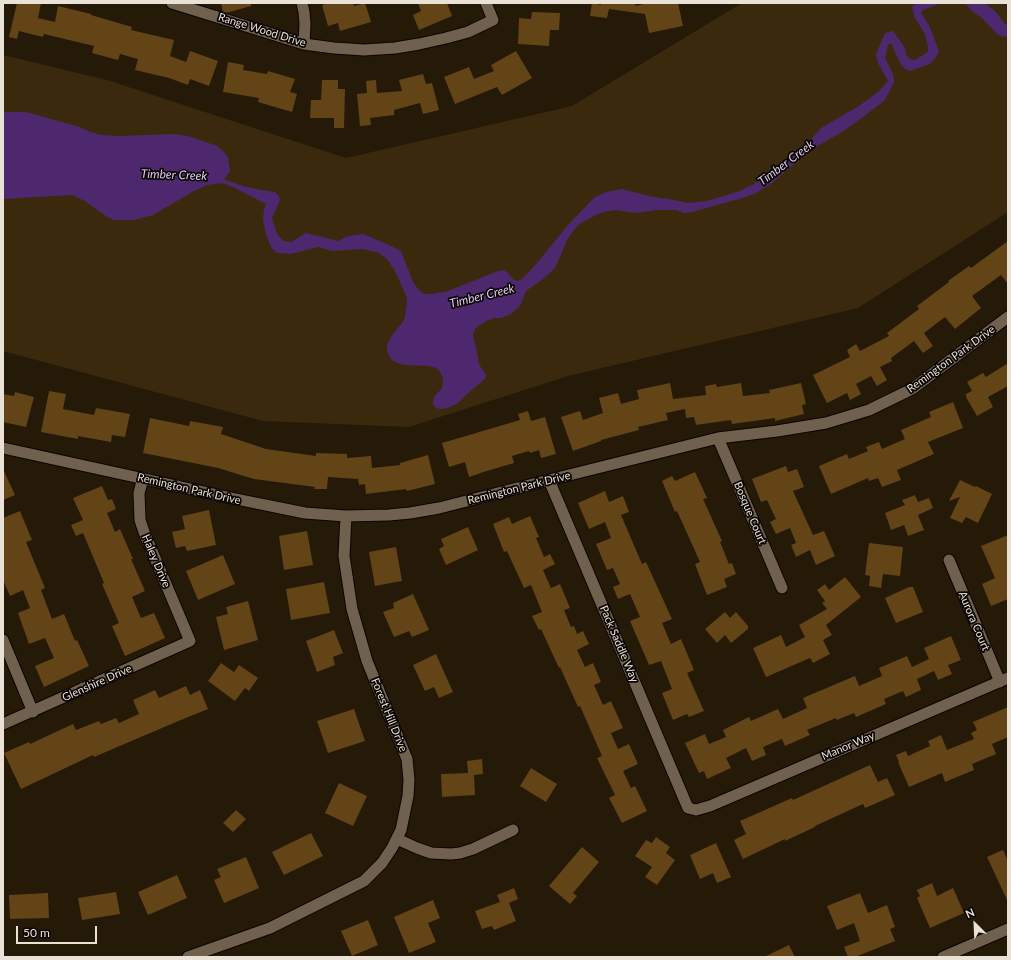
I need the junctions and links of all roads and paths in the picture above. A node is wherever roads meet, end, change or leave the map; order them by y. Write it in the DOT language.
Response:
graph roads {
  1 [pos="172,3"];
  2 [pos="302,3"];
  3 [pos="486,3"];
  4 [pos="304,44"];
  5 [pos="1008,317"];
  6 [pos="718,438"];
  7 [pos="3,448"];
  8 [pos="143,478"];
  9 [pos="549,480"];
  10 [pos="346,516"];
  11 [pos="949,560"];
  12 [pos="782,588"];
  13 [pos="3,640"];
  14 [pos="190,641"];
  15 [pos="1004,680"];
  16 [pos="33,712"];
  17 [pos="3,724"];
  18 [pos="688,808"];
  19 [pos="513,830"];
  20 [pos="397,839"];
  21 [pos="1008,929"];
  22 [pos="188,957"];
  23 [pos="943,957"];
  1 -- 4 [label="street, Range Wood Drive"];
  2 -- 4 [label="street"];
  3 -- 4 [label="street, Range Wood Drive"];
  5 -- 6 [label="street, Remington Park Drive"];
  6 -- 9 [label="street, Remington Park Drive"];
  6 -- 12 [label="street, Bosque Court"];
  7 -- 8 [label="street, Remington Park Drive"];
  8 -- 10 [label="street, Remington Park Drive"];
  8 -- 14 [label="street, Haley Drive"];
  9 -- 10 [label="street, Remington Park Drive"];
  9 -- 18 [label="street, Pack Saddle Way"];
  10 -- 20 [label="street, Forest Hill Drive"];
  11 -- 15 [label="street, Aurora Court"];
  13 -- 16 [label="street"];
  14 -- 16 [label="street, Glenshire Drive"];
  15 -- 18 [label="street, Manor Way"];
  16 -- 17 [label="street, Glenshire Drive"];
  19 -- 20 [label="street"];
  20 -- 22 [label="street, Forest Hill Drive"];
  21 -- 23 [label="street"];
}
